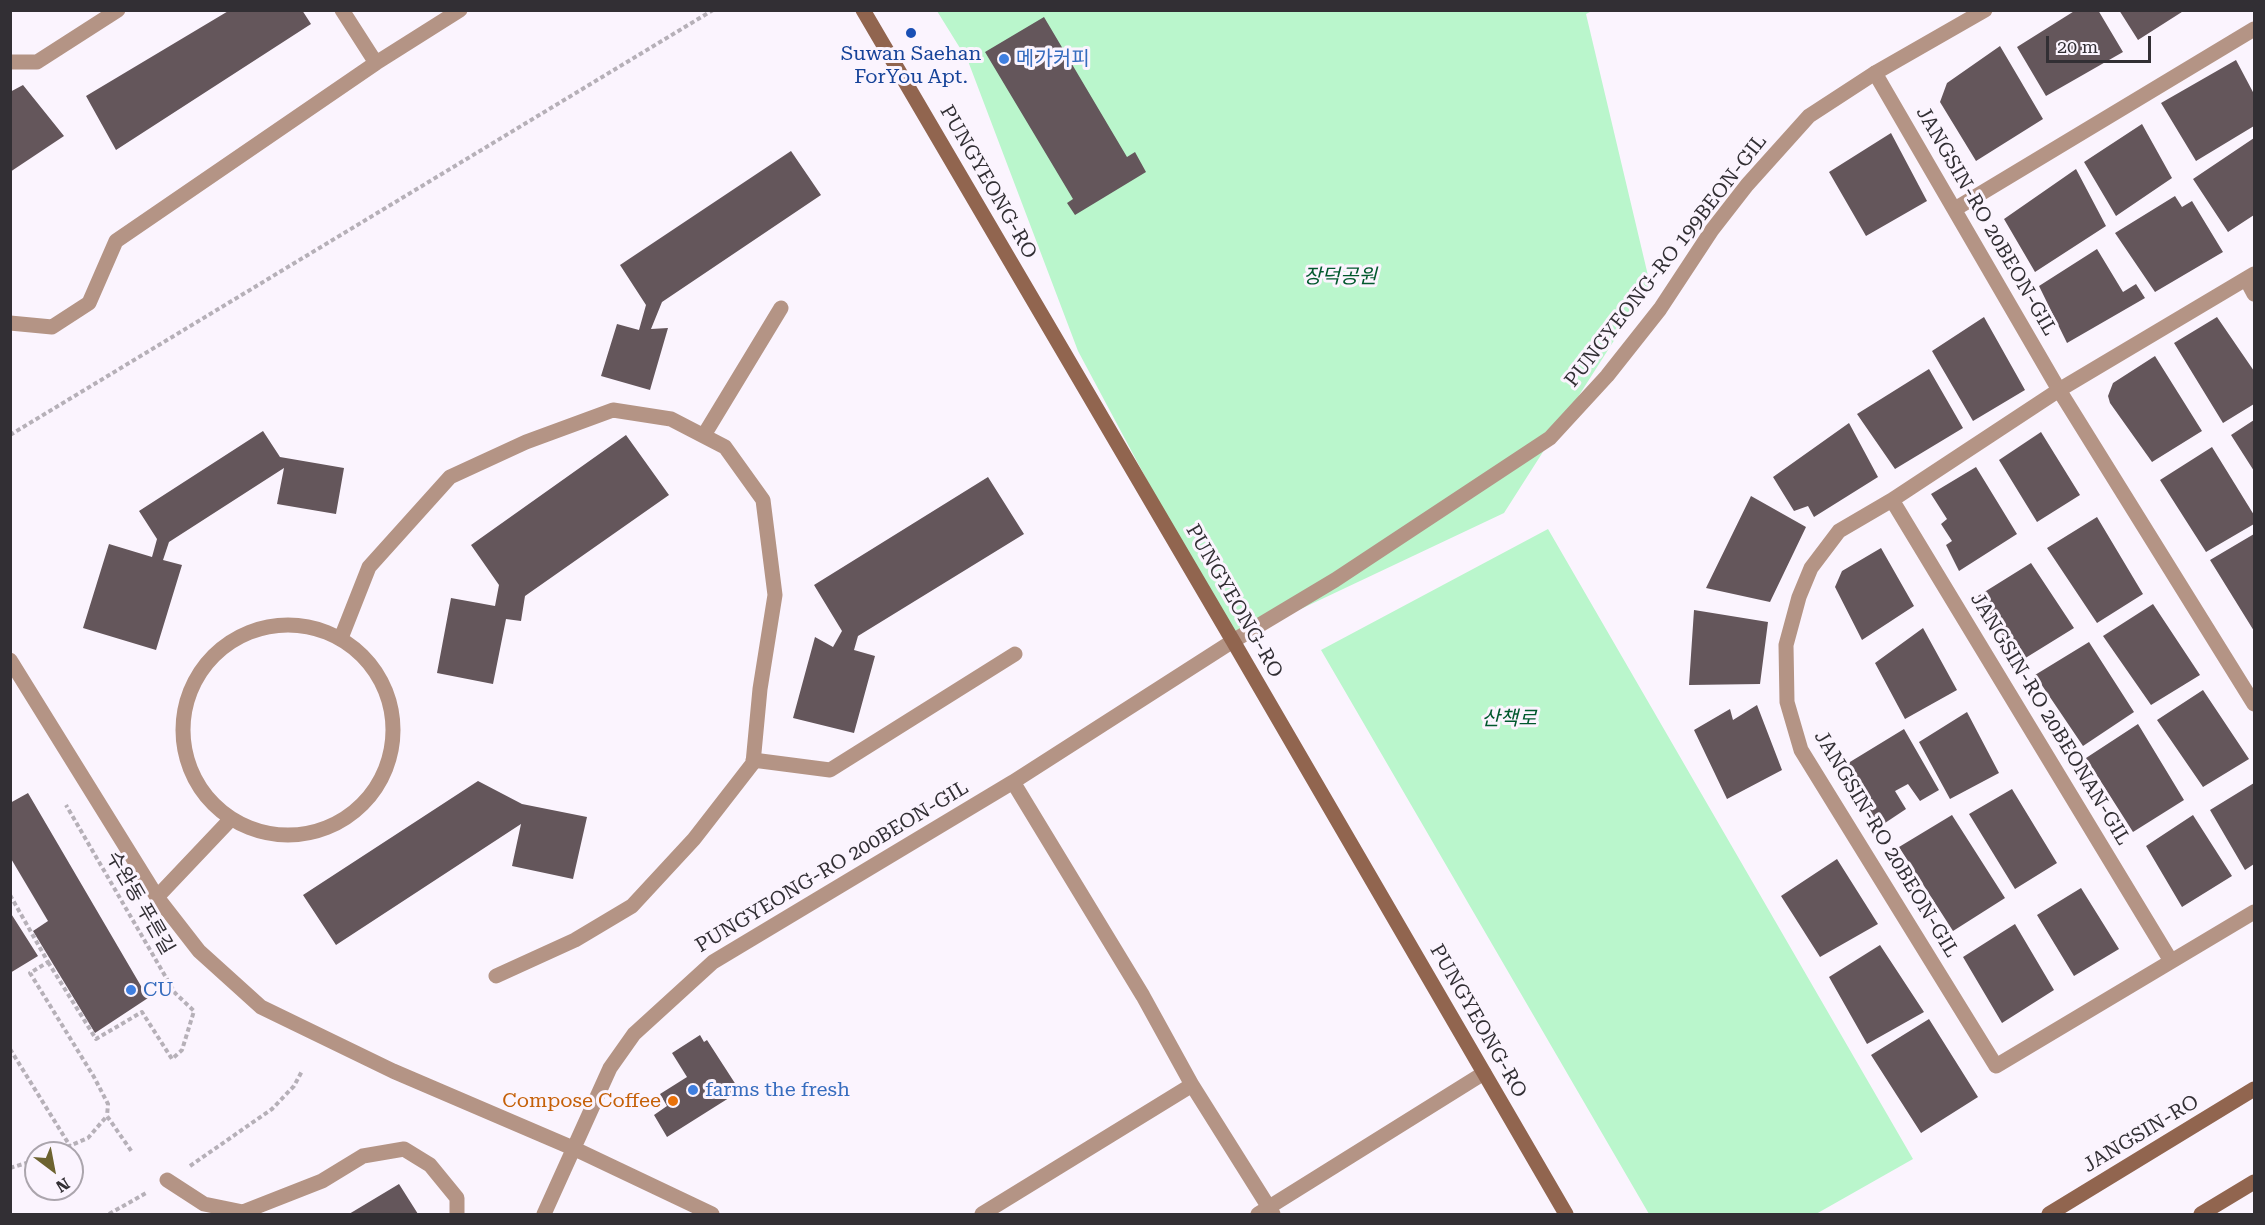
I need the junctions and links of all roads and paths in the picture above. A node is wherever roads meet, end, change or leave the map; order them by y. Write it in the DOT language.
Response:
graph roads {
  1 [pos="118,10"];
  2 [pos="342,10"];
  3 [pos="460,10"];
  4 [pos="713,10"];
  5 [pos="862,10"];
  6 [pos="1985,10"];
  7 [pos="2254,29"];
  8 [pos="10,62"];
  9 [pos="376,63"];
  10 [pos="1875,73"];
  11 [pos="1955,209"];
  12 [pos="2250,277"];
  13 [pos="2254,294"];
  14 [pos="780,308"];
  15 [pos="10,323"];
  16 [pos="2060,390"];
  17 [pos="10,435"];
  18 [pos="704,435"];
  19 [pos="1892,500"];
  20 [pos="341,638"];
  21 [pos="1233,641"];
  22 [pos="1016,654"];
  23 [pos="10,660"];
  24 [pos="2254,704"];
  25 [pos="753,760"];
  26 [pos="1013,782"];
  27 [pos="63,800"];
  28 [pos="230,820"];
  29 [pos="10,895"];
  30 [pos="157,897"];
  31 [pos="2254,912"];
  32 [pos="2171,961"];
  33 [pos="48,962"];
  34 [pos="496,976"];
  35 [pos="10,1049"];
  36 [pos="302,1071"];
  37 [pos="1484,1073"];
  38 [pos="1192,1085"];
  39 [pos="2254,1089"];
  40 [pos="107,1116"];
  41 [pos="67,1141"];
  42 [pos="81,1141"];
  43 [pos="575,1149"];
  44 [pos="132,1152"];
  45 [pos="167,1180"];
  46 [pos="2254,1182"];
  47 [pos="1266,1212"];
  48 [pos="109,1215"];
  49 [pos="457,1215"];
  50 [pos="544,1215"];
  51 [pos="712,1215"];
  52 [pos="982,1215"];
  53 [pos="1566,1215"];
  54 [pos="2049,1215"];
  55 [pos="2201,1215"];
  1 -- 8 [label="street"];
  2 -- 9 [label="street"];
  3 -- 9 [label="street"];
  4 -- 17 [label="path"];
  5 -- 21 [label="main road, PUNGYEONG-RO"];
  6 -- 10 [label="street, PUNGYEONG-RO 199BEON-GIL"];
  7 -- 11 [label="street"];
  9 -- 15 [label="street"];
  10 -- 11 [label="street, JANGSIN-RO 20BEON-GIL"];
  10 -- 21 [label="street, PUNGYEONG-RO 199BEON-GIL"];
  11 -- 16 [label="street, JANGSIN-RO 20BEON-GIL"];
  12 -- 13 [label="street"];
  12 -- 16 [label="street, JANGSIN-RO 20BEON-GIL"];
  14 -- 18 [label="street"];
  16 -- 19 [label="street, JANGSIN-RO 20BEON-GIL"];
  16 -- 24 [label="street, JANGSIN-RO 20BEON-GIL"];
  18 -- 20 [label="street"];
  18 -- 25 [label="street"];
  19 -- 32 [label="street, JANGSIN-RO 20BEONAN-GIL"];
  19 -- 32 [label="street, JANGSIN-RO 20BEON-GIL"];
  20 -- 28 [label="street"];
  20 -- 28 [label="street"];
  21 -- 26 [label="street, PUNGYEONG-RO 200BEON-GIL"];
  21 -- 37 [label="main road, PUNGYEONG-RO"];
  22 -- 25 [label="street"];
  23 -- 30 [label="street"];
  25 -- 34 [label="street"];
  26 -- 38 [label="street"];
  26 -- 43 [label="street, PUNGYEONG-RO 200BEON-GIL"];
  27 -- 33 [label="path, 수완동 푸른길"];
  28 -- 30 [label="street"];
  29 -- 33 [label="path"];
  30 -- 43 [label="street"];
  31 -- 32 [label="street, JANGSIN-RO 20BEON-GIL"];
  33 -- 40 [label="path"];
  35 -- 41 [label="path"];
  36 -- 45 [label="path"];
  37 -- 47 [label="street"];
  37 -- 53 [label="main road, PUNGYEONG-RO"];
  38 -- 47 [label="street"];
  38 -- 52 [label="street"];
  39 -- 54 [label="main road, JANGSIN-RO"];
  40 -- 42 [label="path"];
  40 -- 44 [label="path"];
  43 -- 50 [label="street, PUNGYEONG-RO 200BEON-GIL"];
  43 -- 51 [label="street"];
  45 -- 48 [label="path"];
  45 -- 49 [label="street"];
  46 -- 55 [label="main road"];
}
